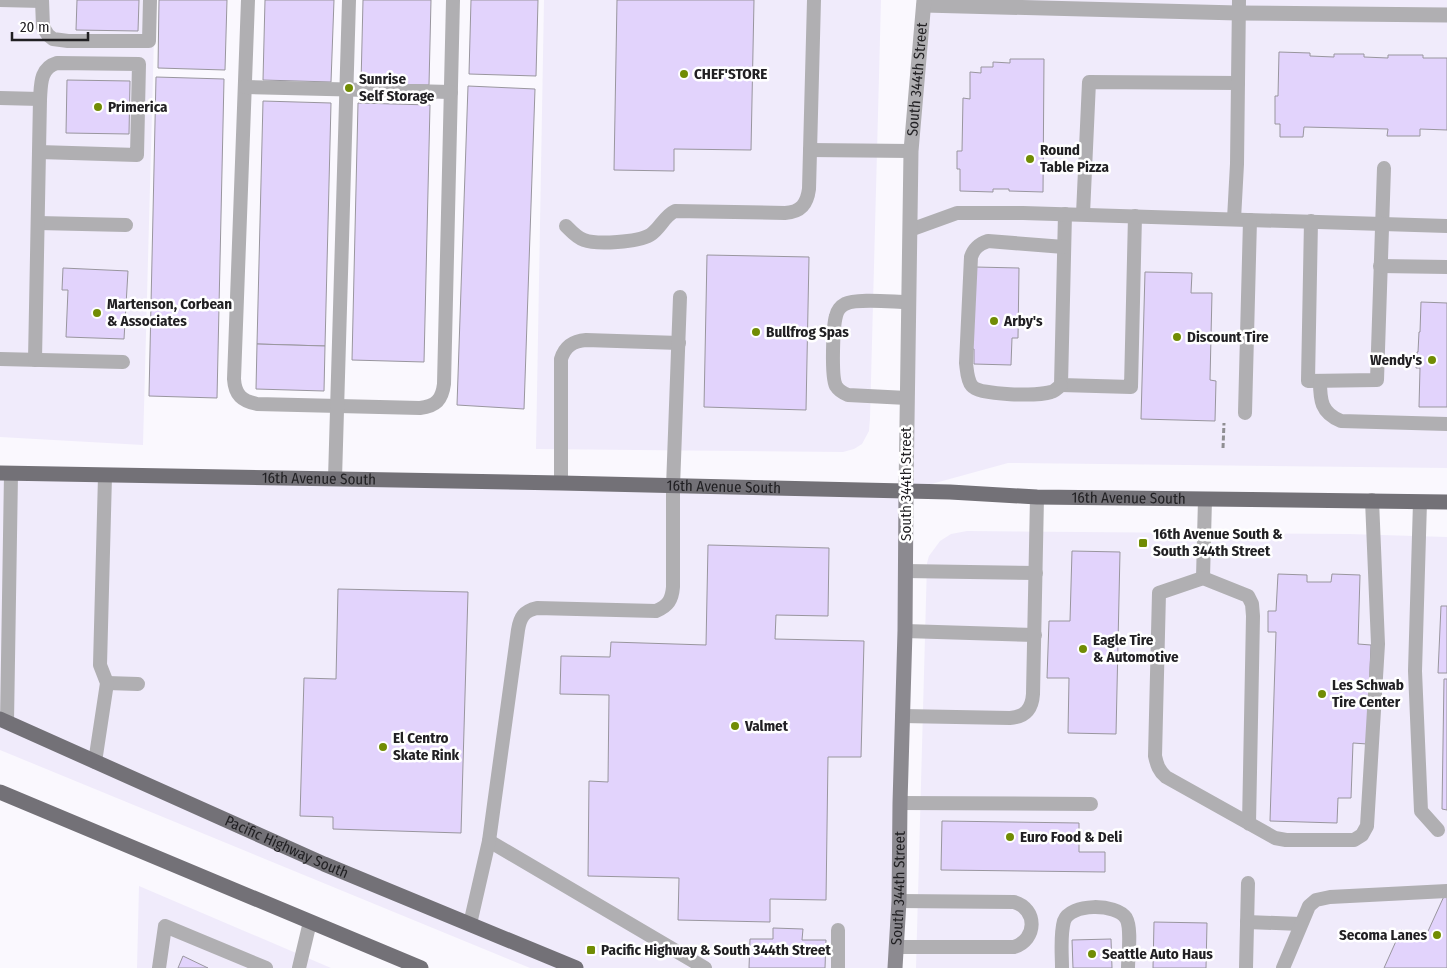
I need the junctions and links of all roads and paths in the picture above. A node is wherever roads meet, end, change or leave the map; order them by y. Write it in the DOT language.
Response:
graph roads {
  1 [pos="0,0"];
  2 [pos="42,0"];
  3 [pos="150,0"];
  4 [pos="248,0"];
  5 [pos="349,0"];
  6 [pos="453,0"];
  7 [pos="814,0"];
  8 [pos="924,2"];
  9 [pos="1047,4"];
  10 [pos="1238,7"];
  11 [pos="1447,15"];
  12 [pos="1238,83"];
  13 [pos="244,87"];
  14 [pos="346,89"];
  15 [pos="451,92"];
  16 [pos="0,98"];
  17 [pos="40,99"];
  18 [pos="810,150"];
  19 [pos="911,151"];
  20 [pos="39,152"];
  21 [pos="1384,168"];
  22 [pos="1065,214"];
  23 [pos="1083,214"];
  24 [pos="1135,216"];
  25 [pos="1234,218"];
  26 [pos="1250,220"];
  27 [pos="1311,221"];
  28 [pos="38,223"];
  29 [pos="1381,223"];
  30 [pos="126,225"];
  31 [pos="566,226"];
  32 [pos="1447,226"];
  33 [pos="910,230"];
  34 [pos="1064,247"];
  35 [pos="1380,266"];
  36 [pos="1447,267"];
  37 [pos="680,297"];
  38 [pos="908,302"];
  39 [pos="679,343"];
  40 [pos="0,359"];
  41 [pos="35,360"];
  42 [pos="123,362"];
  43 [pos="1320,381"];
  44 [pos="1060,385"];
  45 [pos="907,398"];
  46 [pos="338,406"];
  47 [pos="1245,414"];
  48 [pos="1224,423"];
  49 [pos="1447,424"];
  50 [pos="1223,448"];
  51 [pos="6,474"];
  52 [pos="105,476"];
  53 [pos="335,479"];
  54 [pos="561,483"];
  55 [pos="673,486"];
  56 [pos="906,492"];
  57 [pos="1037,497"];
  58 [pos="1205,499"];
  59 [pos="1372,500"];
  60 [pos="1420,502"];
  61 [pos="1447,502"];
  62 [pos="5,540"];
  63 [pos="905,571"];
  64 [pos="1036,573"];
  65 [pos="1203,578"];
  66 [pos="905,631"];
  67 [pos="1035,635"];
  68 [pos="107,683"];
  69 [pos="138,684"];
  70 [pos="902,716"];
  71 [pos="3,721"];
  72 [pos="95,762"];
  73 [pos="0,792"];
  74 [pos="900,803"];
  75 [pos="1092,804"];
  76 [pos="1249,824"];
  77 [pos="1438,830"];
  78 [pos="489,841"];
  79 [pos="1248,882"];
  80 [pos="1447,891"];
  81 [pos="899,901"];
  82 [pos="310,922"];
  83 [pos="1247,922"];
  84 [pos="470,924"];
  85 [pos="1300,924"];
  86 [pos="838,930"];
  87 [pos="897,947"];
  88 [pos="414,967"];
  89 [pos="159,968"];
  90 [pos="266,968"];
  91 [pos="299,968"];
  92 [pos="576,968"];
  93 [pos="705,968"];
  94 [pos="838,968"];
  95 [pos="895,968"];
  96 [pos="1062,968"];
  97 [pos="1128,968"];
  98 [pos="1246,968"];
  99 [pos="1283,968"];
  1 -- 2 [label="lane"];
  2 -- 3 [label="lane"];
  4 -- 13 [label="lane"];
  5 -- 14 [label="lane"];
  6 -- 15 [label="lane"];
  7 -- 18 [label="lane"];
  8 -- 9 [label="street"];
  8 -- 19 [label="street, South 344th Street"];
  9 -- 10 [label="street"];
  10 -- 11 [label="street"];
  10 -- 12 [label="lane"];
  12 -- 23 [label="lane"];
  12 -- 25 [label="lane"];
  13 -- 14 [label="lane"];
  13 -- 46 [label="lane"];
  14 -- 15 [label="lane"];
  14 -- 46 [label="lane"];
  15 -- 46 [label="lane"];
  16 -- 17 [label="lane"];
  17 -- 20 [label="lane"];
  17 -- 20 [label="lane"];
  18 -- 19 [label="lane"];
  18 -- 31 [label="lane"];
  19 -- 33 [label="street, South 344th Street"];
  20 -- 28 [label="lane"];
  21 -- 29 [label="lane"];
  22 -- 23 [label="lane"];
  22 -- 33 [label="lane"];
  22 -- 34 [label="lane"];
  23 -- 24 [label="lane"];
  24 -- 25 [label="lane"];
  24 -- 44 [label="lane"];
  25 -- 26 [label="lane"];
  26 -- 27 [label="lane"];
  26 -- 47 [label="lane"];
  27 -- 29 [label="lane"];
  27 -- 43 [label="lane"];
  28 -- 30 [label="lane"];
  28 -- 41 [label="lane"];
  29 -- 32 [label="lane"];
  29 -- 35 [label="lane"];
  33 -- 38 [label="street, South 344th Street"];
  34 -- 44 [label="lane"];
  34 -- 44 [label="lane"];
  35 -- 36 [label="lane"];
  35 -- 43 [label="lane"];
  37 -- 39 [label="lane"];
  38 -- 45 [label="street, South 344th Street"];
  38 -- 45 [label="lane"];
  39 -- 54 [label="lane"];
  39 -- 55 [label="lane"];
  40 -- 41 [label="lane"];
  41 -- 42 [label="lane"];
  43 -- 49 [label="lane"];
  45 -- 56 [label="street, South 344th Street"];
  46 -- 53 [label="lane"];
  48 -- 50 [label="path"];
  51 -- 52 [label="main road, 16th Avenue South"];
  51 -- 62 [label="lane"];
  52 -- 53 [label="main road, 16th Avenue South"];
  52 -- 68 [label="lane"];
  53 -- 54 [label="main road, 16th Avenue South"];
  54 -- 55 [label="main road, 16th Avenue South"];
  55 -- 56 [label="main road, 16th Avenue South"];
  55 -- 78 [label="lane"];
  56 -- 57 [label="main road, 16th Avenue South"];
  56 -- 63 [label="street, South 344th Street"];
  57 -- 58 [label="main road, 16th Avenue South"];
  57 -- 64 [label="lane"];
  58 -- 59 [label="main road, 16th Avenue South"];
  58 -- 65 [label="lane"];
  59 -- 60 [label="main road, 16th Avenue South"];
  59 -- 76 [label="lane"];
  60 -- 61 [label="main road, 16th Avenue South"];
  60 -- 77 [label="lane"];
  62 -- 71 [label="lane"];
  63 -- 64 [label="lane"];
  63 -- 66 [label="street, South 344th Street"];
  64 -- 67 [label="lane"];
  65 -- 76 [label="lane"];
  65 -- 76 [label="lane"];
  66 -- 67 [label="lane"];
  66 -- 70 [label="street, South 344th Street"];
  67 -- 70 [label="lane"];
  68 -- 69 [label="lane"];
  68 -- 72 [label="lane"];
  70 -- 74 [label="street, South 344th Street"];
  71 -- 72 [label="main road, Pacific Highway South"];
  72 -- 84 [label="main road, Pacific Highway South"];
  73 -- 82 [label="main road"];
  74 -- 75 [label="lane"];
  74 -- 81 [label="street, South 344th Street"];
  78 -- 84 [label="lane"];
  78 -- 93 [label="lane"];
  79 -- 83 [label="lane"];
  80 -- 85 [label="lane"];
  81 -- 87 [label="street, South 344th Street"];
  81 -- 87 [label="lane"];
  82 -- 88 [label="main road"];
  82 -- 91 [label="lane"];
  83 -- 85 [label="lane"];
  83 -- 98 [label="lane"];
  84 -- 92 [label="main road, Pacific Highway South"];
  85 -- 99 [label="lane"];
  86 -- 94 [label="lane"];
  87 -- 95 [label="street, South 344th Street"];
  89 -- 90 [label="lane"];
  96 -- 97 [label="lane"];
}
